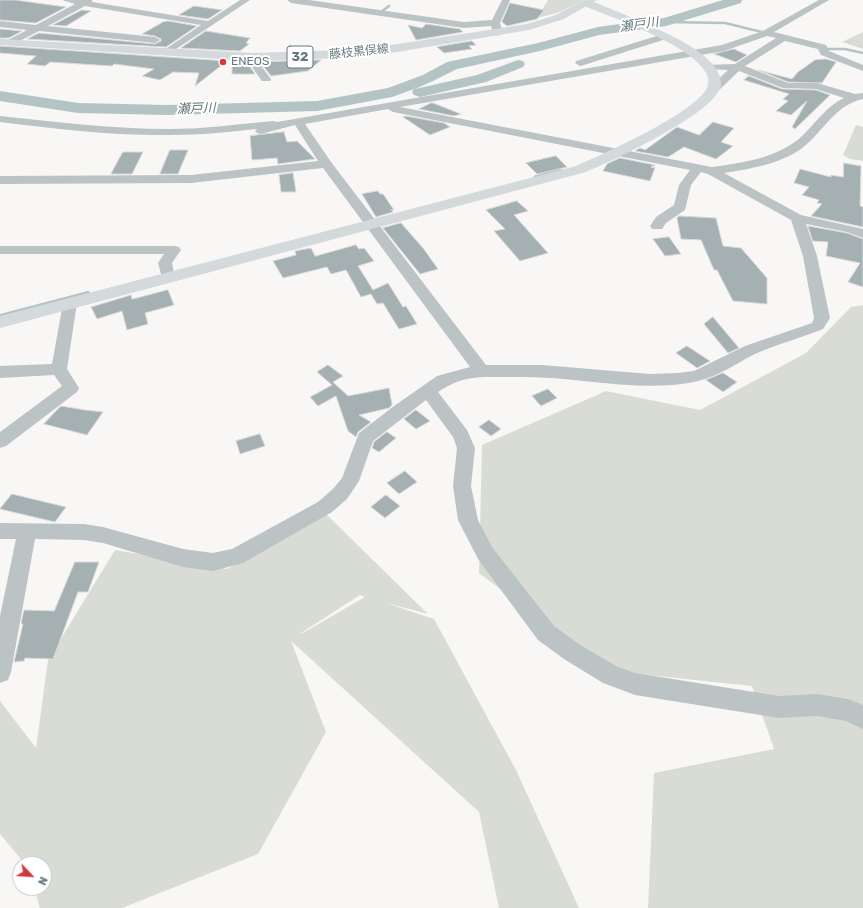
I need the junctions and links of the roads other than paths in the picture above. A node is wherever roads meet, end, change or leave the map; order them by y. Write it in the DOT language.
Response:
graph roads {
  1 [pos="66,0"];
  2 [pos="246,0"];
  3 [pos="291,0"];
  4 [pos="506,0"];
  5 [pos="825,0"];
  6 [pos="87,2"];
  7 [pos="592,4"];
  8 [pos="0,24"];
  9 [pos="210,24"];
  10 [pos="37,28"];
  11 [pos="496,28"];
  12 [pos="766,33"];
  13 [pos="663,37"];
  14 [pos="783,38"];
  15 [pos="155,40"];
  16 [pos="4,42"];
  17 [pos="167,52"];
  18 [pos="695,53"];
  19 [pos="253,57"];
  20 [pos="709,67"];
  21 [pos="737,67"];
  22 [pos="863,68"];
  23 [pos="266,79"];
  24 [pos="546,79"];
  25 [pos="713,90"];
  26 [pos="858,96"];
  27 [pos="384,107"];
  28 [pos="0,119"];
  29 [pos="298,122"];
  30 [pos="283,124"];
  31 [pos="261,131"];
  32 [pos="616,153"];
  33 [pos="326,164"];
  34 [pos="705,170"];
  35 [pos="0,180"];
  36 [pos="797,218"];
  37 [pos="371,225"];
  38 [pos="657,226"];
  39 [pos="863,234"];
  40 [pos="0,250"];
  41 [pos="168,278"];
  42 [pos="70,303"];
  43 [pos="0,322"];
  44 [pos="58,369"];
  45 [pos="481,370"];
  46 [pos="0,372"];
  47 [pos="428,390"];
  48 [pos="0,441"];
  49 [pos="0,531"];
  50 [pos="27,531"];
  51 [pos="0,672"];
  52 [pos="863,718"];
  1 -- 6 [label="street"];
  2 -- 9 [label="street"];
  3 -- 11 [label="street"];
  4 -- 11 [label="street"];
  5 -- 12 [label="street"];
  6 -- 9 [label="street"];
  6 -- 10 [label="street"];
  7 -- 11 [label="street, 藤枝黒俣線 / 32"];
  7 -- 13 [label="street"];
  8 -- 10 [label="street"];
  9 -- 17 [label="street"];
  10 -- 15 [label="street"];
  10 -- 16 [label="street"];
  11 -- 19 [label="street, 藤枝黒俣線 / 32"];
  12 -- 14 [label="street"];
  12 -- 18 [label="street"];
  13 -- 18 [label="street"];
  13 -- 24 [label="street"];
  14 -- 21 [label="street"];
  14 -- 22 [label="street"];
  16 -- 17 [label="street, 藤枝黒俣線 / 32"];
  17 -- 19 [label="street, 藤枝黒俣線 / 32"];
  18 -- 20 [label="street"];
  18 -- 24 [label="street"];
  19 -- 23 [label="street"];
  20 -- 21 [label="street"];
  20 -- 25 [label="street"];
  21 -- 25 [label="street"];
  21 -- 26 [label="street"];
  24 -- 27 [label="street"];
  25 -- 32 [label="street"];
  26 -- 34 [label="street"];
  27 -- 29 [label="street"];
  27 -- 32 [label="street"];
  28 -- 30 [label="street"];
  29 -- 30 [label="street"];
  29 -- 33 [label="street"];
  30 -- 31 [label="street"];
  32 -- 34 [label="street"];
  32 -- 37 [label="street"];
  33 -- 35 [label="street"];
  33 -- 37 [label="street"];
  34 -- 36 [label="street"];
  34 -- 38 [label="street"];
  36 -- 39 [label="street"];
  36 -- 45 [label="street"];
  37 -- 41 [label="street"];
  37 -- 45 [label="street"];
  40 -- 41 [label="street"];
  41 -- 42 [label="street"];
  42 -- 43 [label="street"];
  42 -- 44 [label="street"];
  44 -- 46 [label="street"];
  44 -- 48 [label="street"];
  45 -- 47 [label="street"];
  47 -- 50 [label="street"];
  47 -- 52 [label="street"];
  49 -- 50 [label="street"];
  50 -- 51 [label="street"];
}
